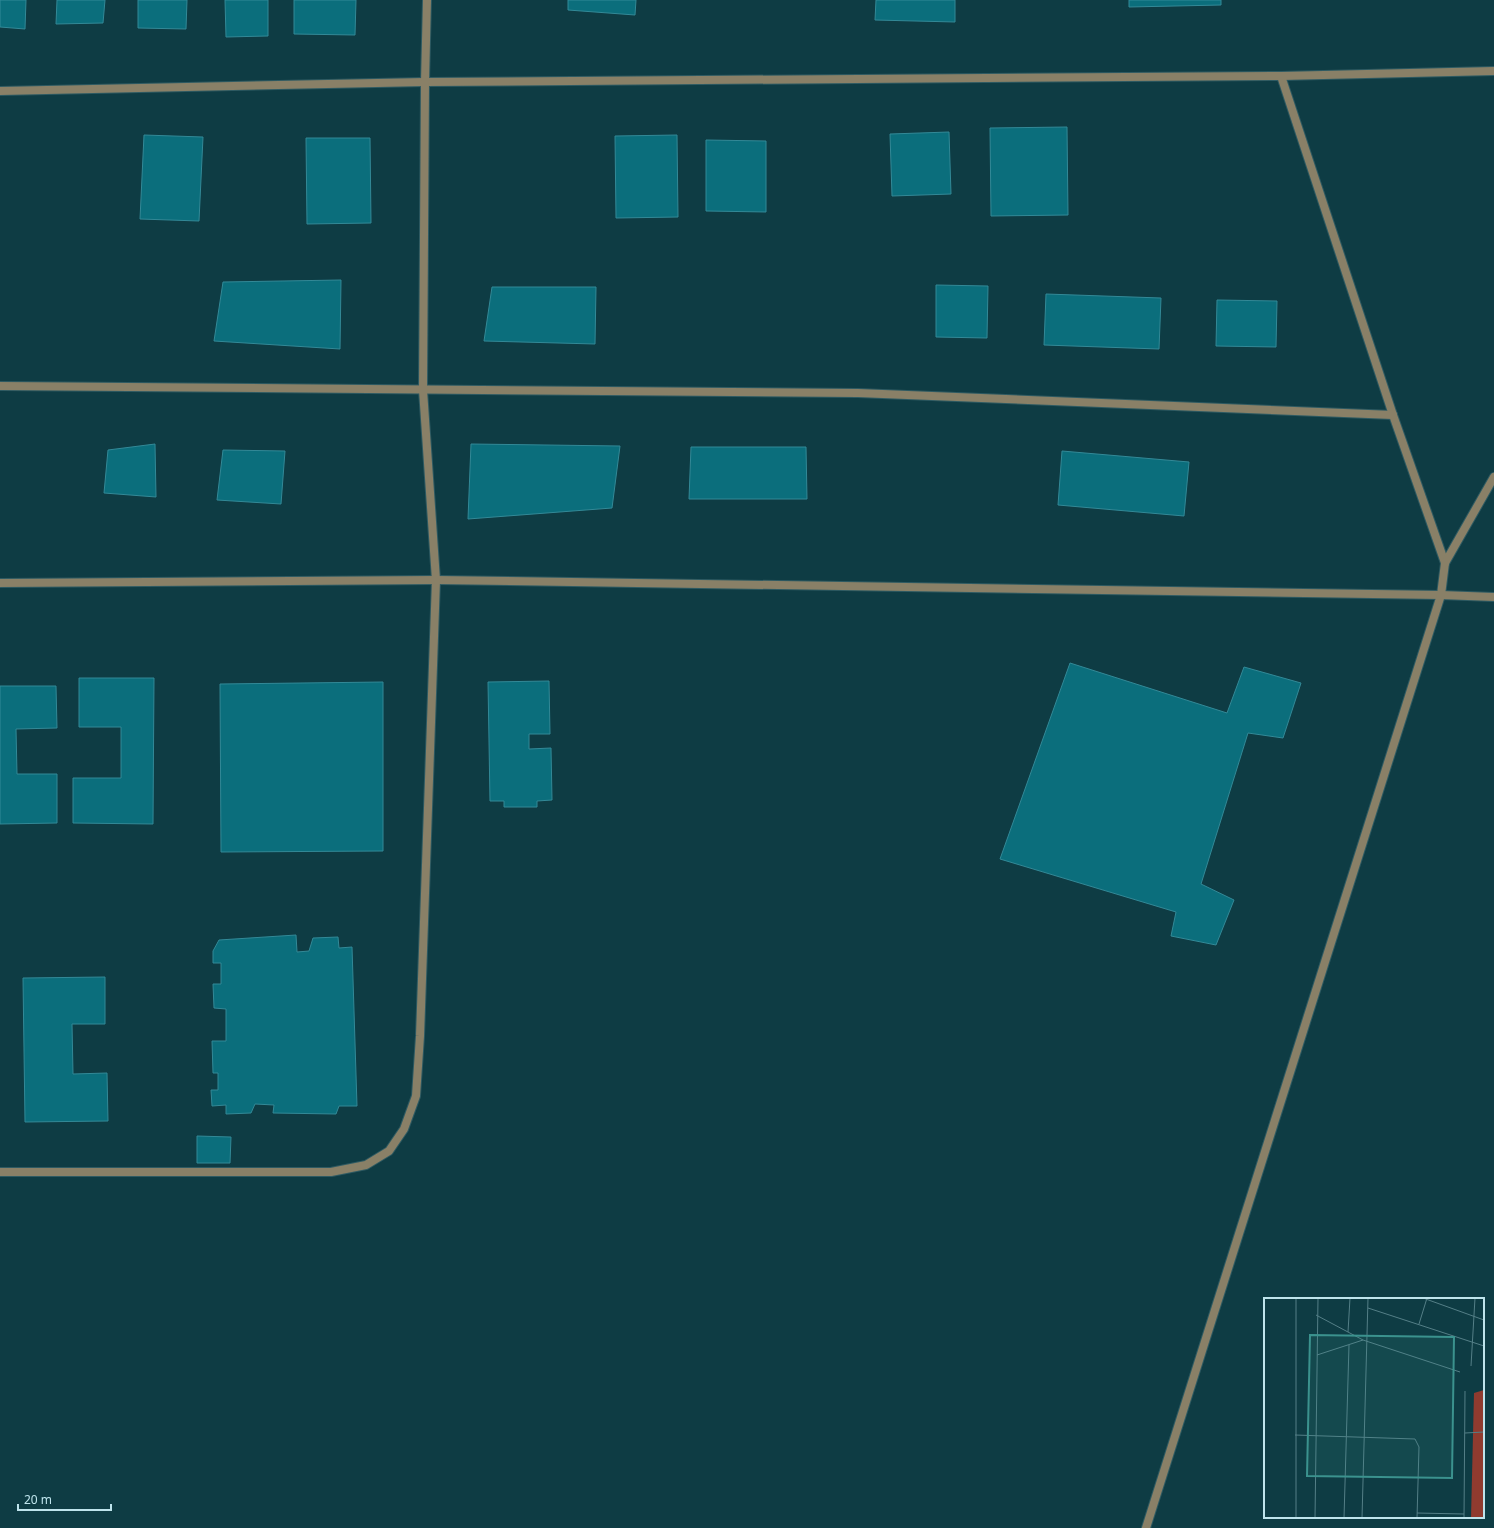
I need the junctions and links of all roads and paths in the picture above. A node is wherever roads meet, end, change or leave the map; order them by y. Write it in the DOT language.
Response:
graph roads {
  1 [pos="427,0"];
  2 [pos="1494,71"];
  3 [pos="1281,76"];
  4 [pos="425,82"];
  5 [pos="0,91"];
  6 [pos="0,386"];
  7 [pos="423,390"];
  8 [pos="1393,415"];
  9 [pos="1494,477"];
  10 [pos="1445,563"];
  11 [pos="436,580"];
  12 [pos="0,583"];
  13 [pos="1441,595"];
  14 [pos="1494,597"];
  15 [pos="0,1172"];
  16 [pos="1146,1528"];
  1 -- 4 [label="street"];
  2 -- 3 [label="street"];
  3 -- 4 [label="street"];
  3 -- 8 [label="street"];
  4 -- 5 [label="street"];
  4 -- 7 [label="street"];
  6 -- 7 [label="street"];
  7 -- 8 [label="street"];
  7 -- 11 [label="street"];
  8 -- 10 [label="street"];
  9 -- 10 [label="street"];
  10 -- 13 [label="street"];
  11 -- 12 [label="street"];
  11 -- 13 [label="street"];
  11 -- 15 [label="street"];
  13 -- 14 [label="street"];
  13 -- 16 [label="street"];
}
